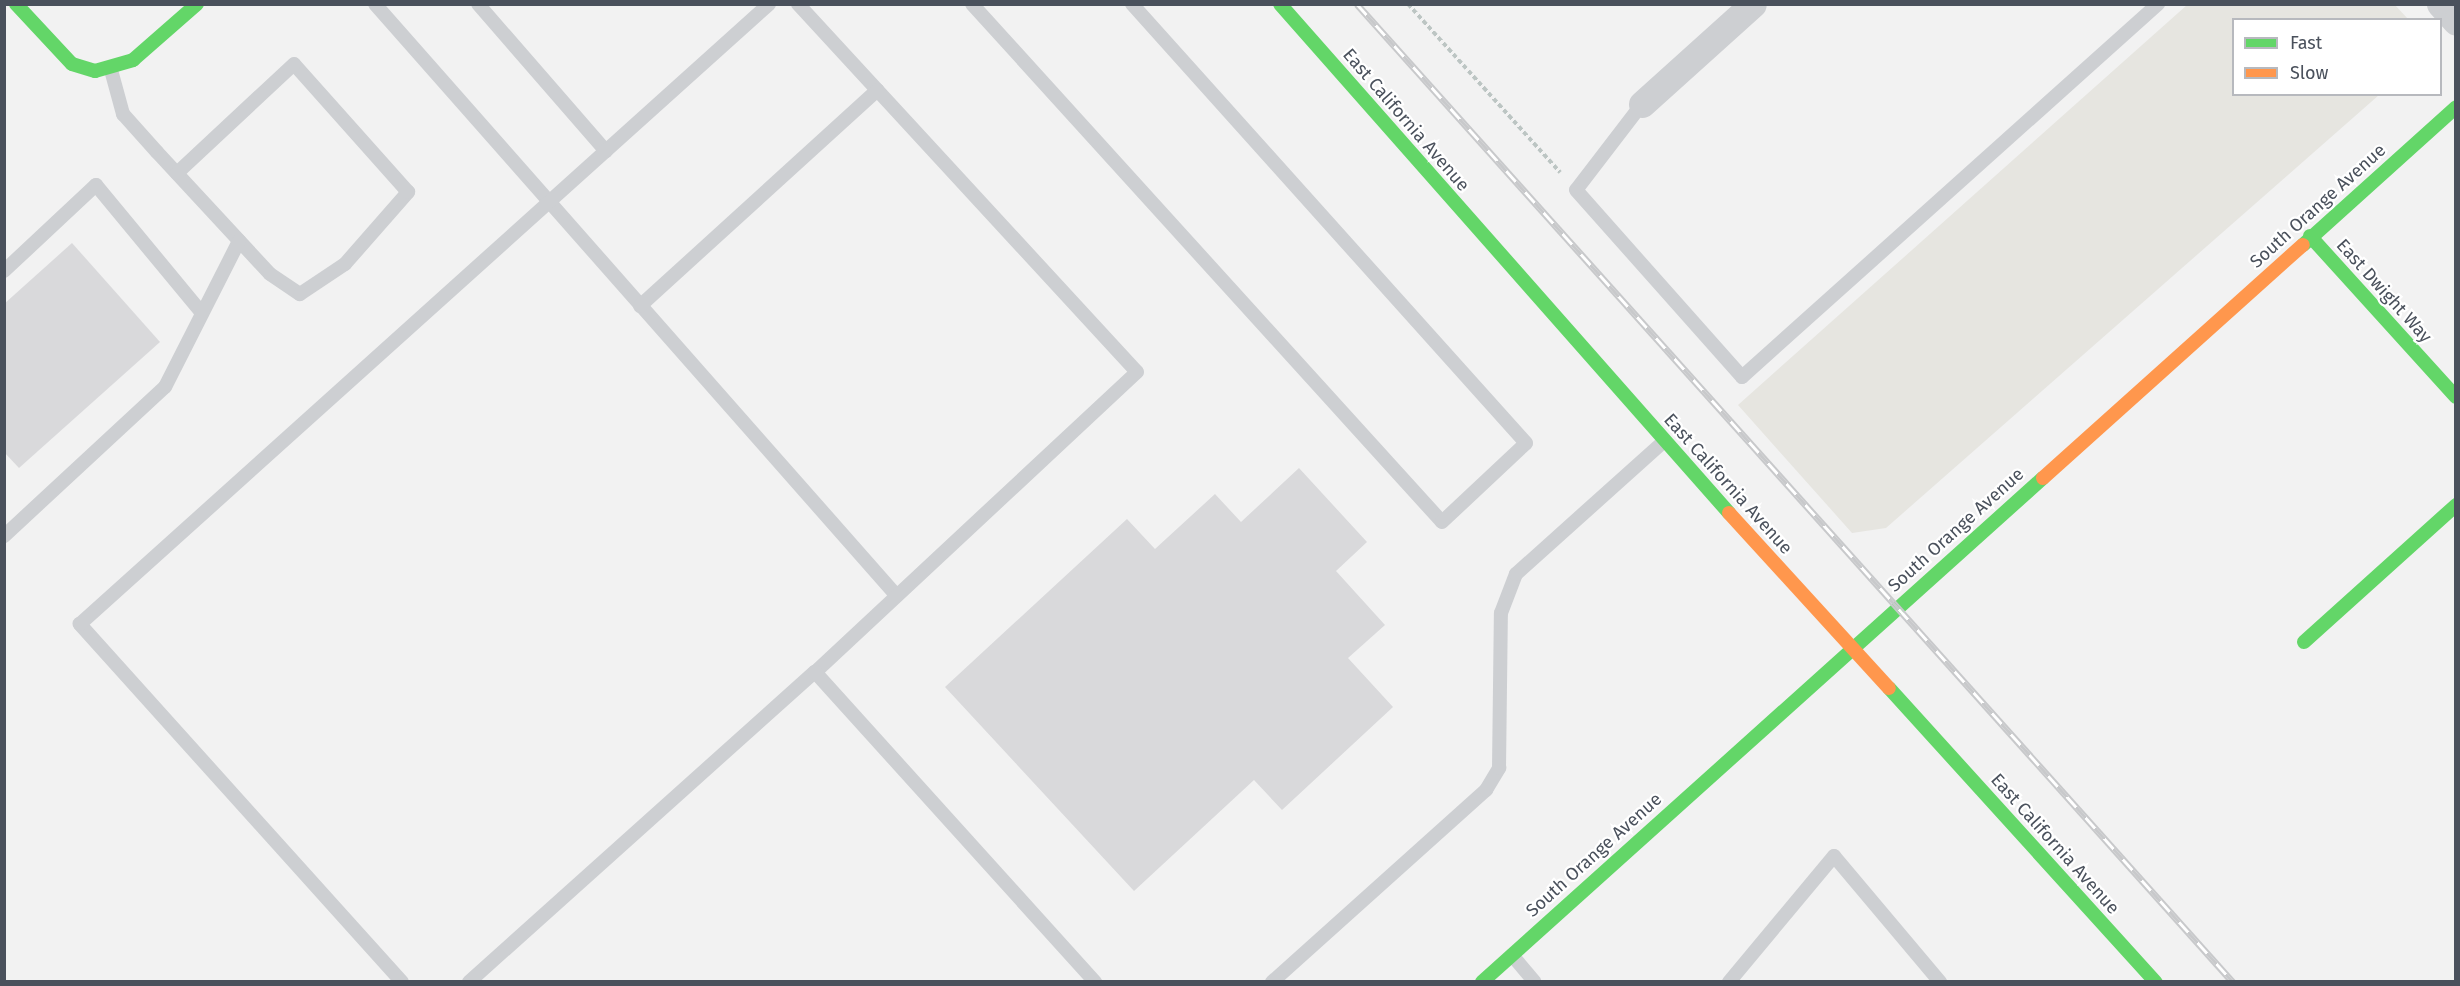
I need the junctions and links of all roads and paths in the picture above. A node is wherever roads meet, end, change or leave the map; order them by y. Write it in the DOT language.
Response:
graph roads {
  1 [pos="16,4"];
  2 [pos="197,4"];
  3 [pos="375,4"];
  4 [pos="478,4"];
  5 [pos="769,4"];
  6 [pos="798,4"];
  7 [pos="972,4"];
  8 [pos="1132,4"];
  9 [pos="1280,4"];
  10 [pos="1408,4"];
  11 [pos="1753,4"];
  12 [pos="2158,4"];
  13 [pos="2440,4"];
  14 [pos="2456,22"];
  15 [pos="111,70"];
  16 [pos="877,90"];
  17 [pos="1642,104"];
  18 [pos="2456,107"];
  19 [pos="606,151"];
  20 [pos="177,173"];
  21 [pos="1576,190"];
  22 [pos="549,203"];
  23 [pos="2310,236"];
  24 [pos="239,241"];
  25 [pos="4,271"];
  26 [pos="640,306"];
  27 [pos="201,312"];
  28 [pos="2456,397"];
  29 [pos="1664,441"];
  30 [pos="2456,504"];
  31 [pos="4,536"];
  32 [pos="897,596"];
  33 [pos="2304,642"];
  34 [pos="1852,648"];
  35 [pos="815,672"];
  36 [pos="1511,953"];
  37 [pos="402,981"];
  38 [pos="469,981"];
  39 [pos="1095,981"];
  40 [pos="1272,981"];
  41 [pos="1482,981"];
  42 [pos="1535,981"];
  43 [pos="1729,981"];
  44 [pos="1940,981"];
  45 [pos="2156,981"];
  1 -- 15 [label="street"];
  2 -- 15 [label="street"];
  3 -- 22 [label="lane"];
  4 -- 19 [label="lane"];
  5 -- 19 [label="lane"];
  6 -- 16 [label="lane"];
  7 -- 8 [label="lane"];
  9 -- 29 [label="street, East California Avenue"];
  10 -- 21 [label="path"];
  11 -- 17 [label="street"];
  12 -- 21 [label="lane"];
  13 -- 14 [label="street"];
  15 -- 20 [label="lane"];
  16 -- 26 [label="lane"];
  16 -- 32 [label="lane"];
  17 -- 21 [label="lane"];
  18 -- 23 [label="street, South Orange Avenue"];
  19 -- 22 [label="lane"];
  20 -- 24 [label="lane"];
  20 -- 24 [label="lane"];
  22 -- 26 [label="lane"];
  22 -- 37 [label="lane"];
  23 -- 28 [label="street, East Dwight Way"];
  23 -- 34 [label="street, South Orange Avenue"];
  24 -- 27 [label="lane"];
  25 -- 27 [label="lane"];
  26 -- 32 [label="lane"];
  27 -- 31 [label="lane"];
  29 -- 34 [label="street, East California Avenue"];
  29 -- 40 [label="lane"];
  30 -- 33 [label="street"];
  32 -- 35 [label="lane"];
  34 -- 36 [label="street, South Orange Avenue"];
  34 -- 45 [label="street, East California Avenue"];
  35 -- 38 [label="lane"];
  35 -- 39 [label="lane"];
  36 -- 41 [label="street, South Orange Avenue"];
  36 -- 42 [label="lane"];
  43 -- 44 [label="lane"];
}
